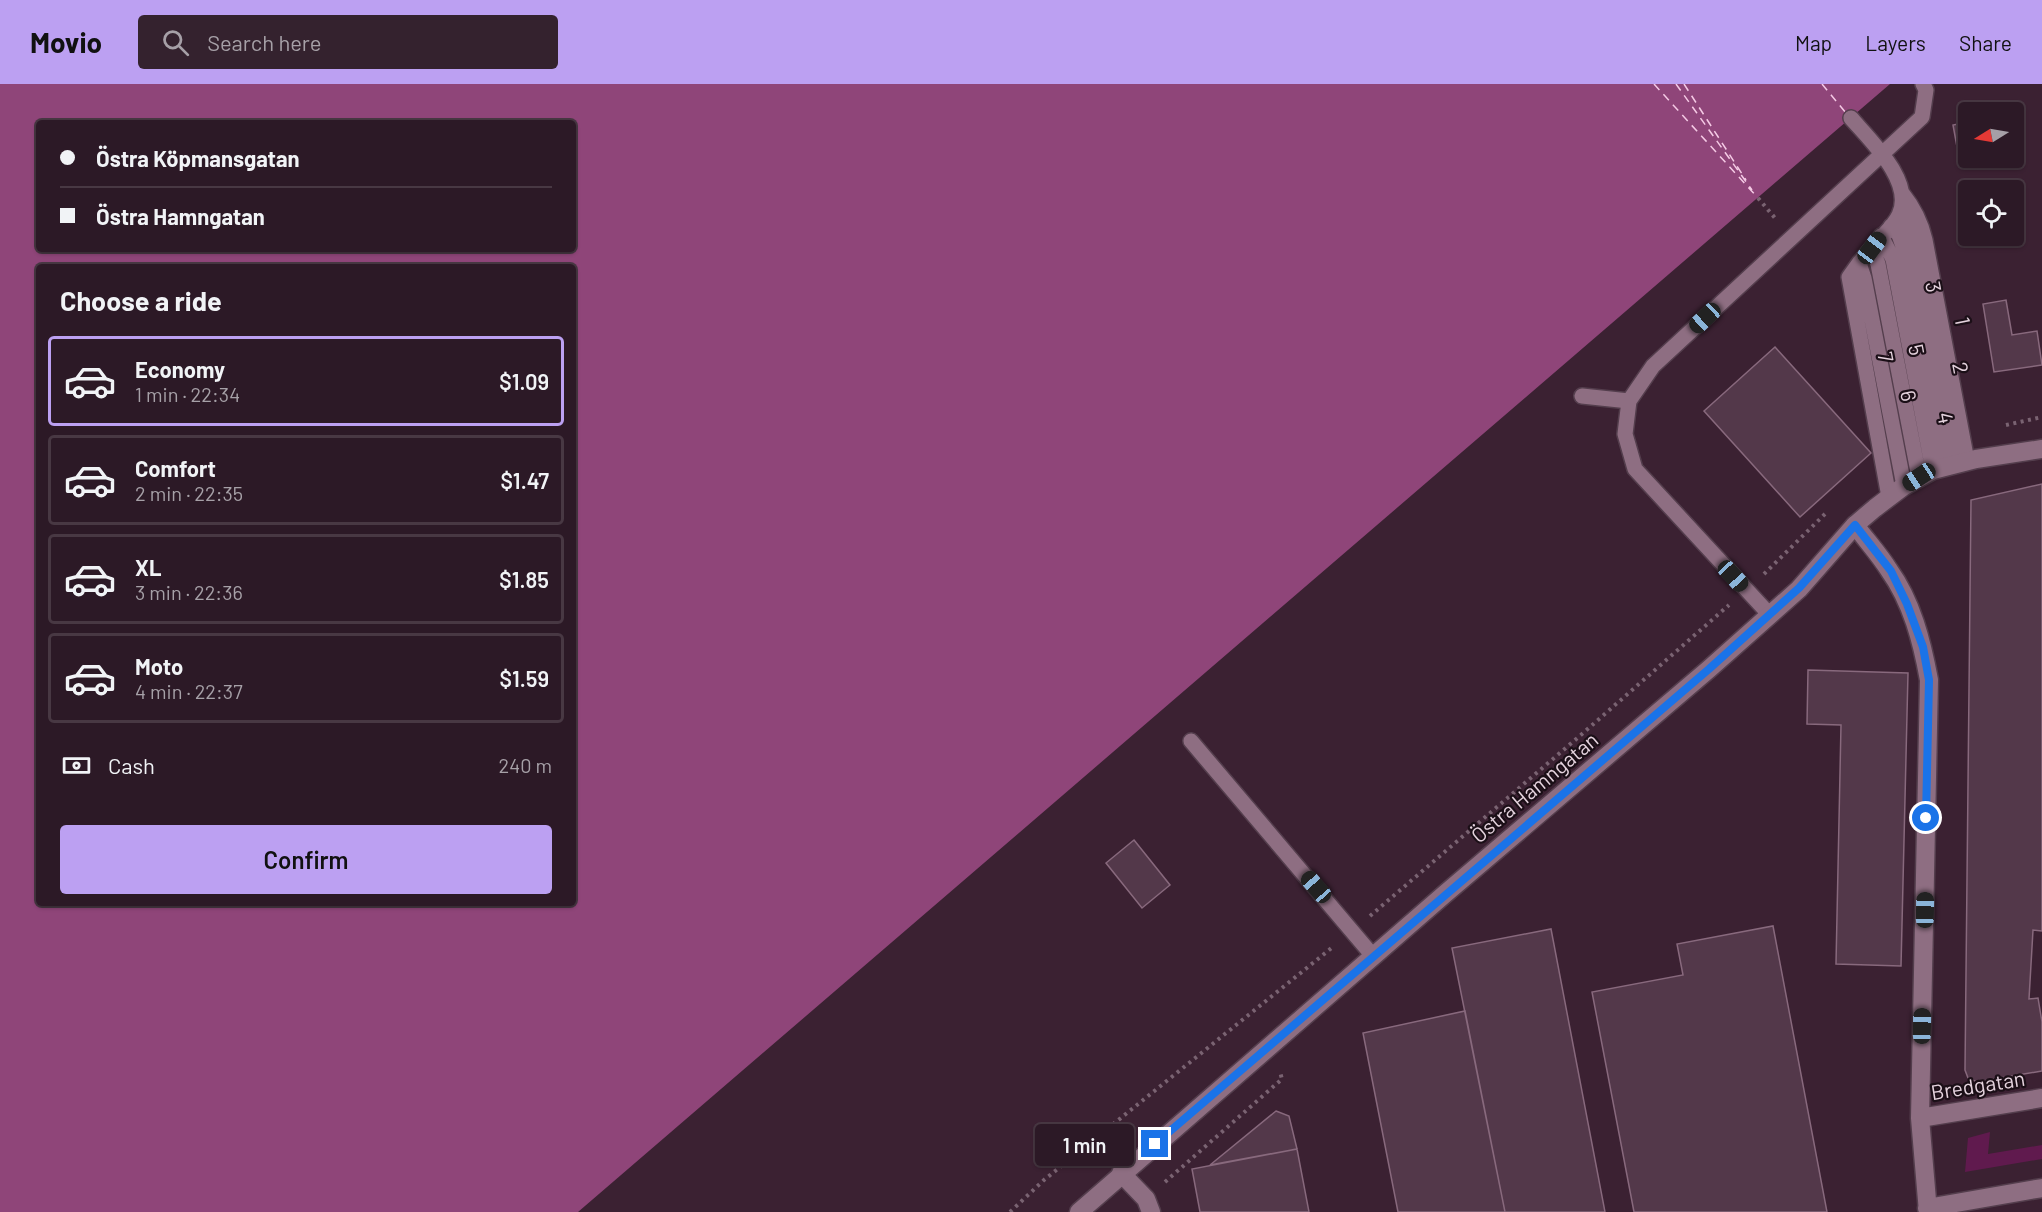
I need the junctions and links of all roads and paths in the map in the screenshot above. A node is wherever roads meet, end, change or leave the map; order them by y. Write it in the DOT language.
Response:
graph roads {
  1 [pos="1923,84"];
  2 [pos="1851,118"];
  3 [pos="1882,154"];
  4 [pos="1902,194"];
  5 [pos="1886,231"];
  6 [pos="1859,264"];
  7 [pos="1582,396"];
  8 [pos="1629,401"];
  9 [pos="2042,449"];
  10 [pos="1937,470"];
  11 [pos="1889,497"];
  12 [pos="1855,525"];
  13 [pos="1746,590"];
  14 [pos="1769,614"];
  15 [pos="1191,741"];
  16 [pos="1353,930"];
  17 [pos="1373,956"];
  18 [pos="1274,1042"];
  19 [pos="2042,1098"];
  20 [pos="1920,1118"];
  21 [pos="1121,1173"];
  22 [pos="2042,1188"];
  23 [pos="1148,1206"];
  24 [pos="1927,1210"];
  25 [pos="1010,1212"];
  26 [pos="1079,1212"];
  1 -- 3 [label="lane"];
  2 -- 3 [label="lane"];
  3 -- 4 [label="lane"];
  3 -- 8 [label="lane"];
  4 -- 5 [label="lane"];
  4 -- 10 [label="lane, 1"];
  5 -- 6 [label="lane"];
  5 -- 10 [label="lane, 5"];
  5 -- 10 [label="lane, 3"];
  6 -- 10 [label="lane, 6"];
  6 -- 11 [label="lane, 7"];
  7 -- 8 [label="lane"];
  8 -- 13 [label="lane"];
  9 -- 10 [label="street, Östra Hamngatan"];
  10 -- 11 [label="street, Östra Hamngatan"];
  11 -- 12 [label="street, Östra Hamngatan"];
  12 -- 14 [label="street, Östra Hamngatan"];
  12 -- 20 [label="street"];
  13 -- 14 [label="lane"];
  13 -- 16 [label="path"];
  14 -- 17 [label="street, Östra Hamngatan"];
  15 -- 16 [label="lane"];
  16 -- 17 [label="lane"];
  16 -- 25 [label="path"];
  17 -- 18 [label="street, Östra Hamngatan"];
  18 -- 21 [label="street, Östra Hamngatan"];
  18 -- 23 [label="path"];
  19 -- 20 [label="street, Bredgatan"];
  20 -- 24 [label="street"];
  21 -- 23 [label="street"];
  21 -- 26 [label="street, Östra Hamngatan"];
  22 -- 24 [label="street"];
}
